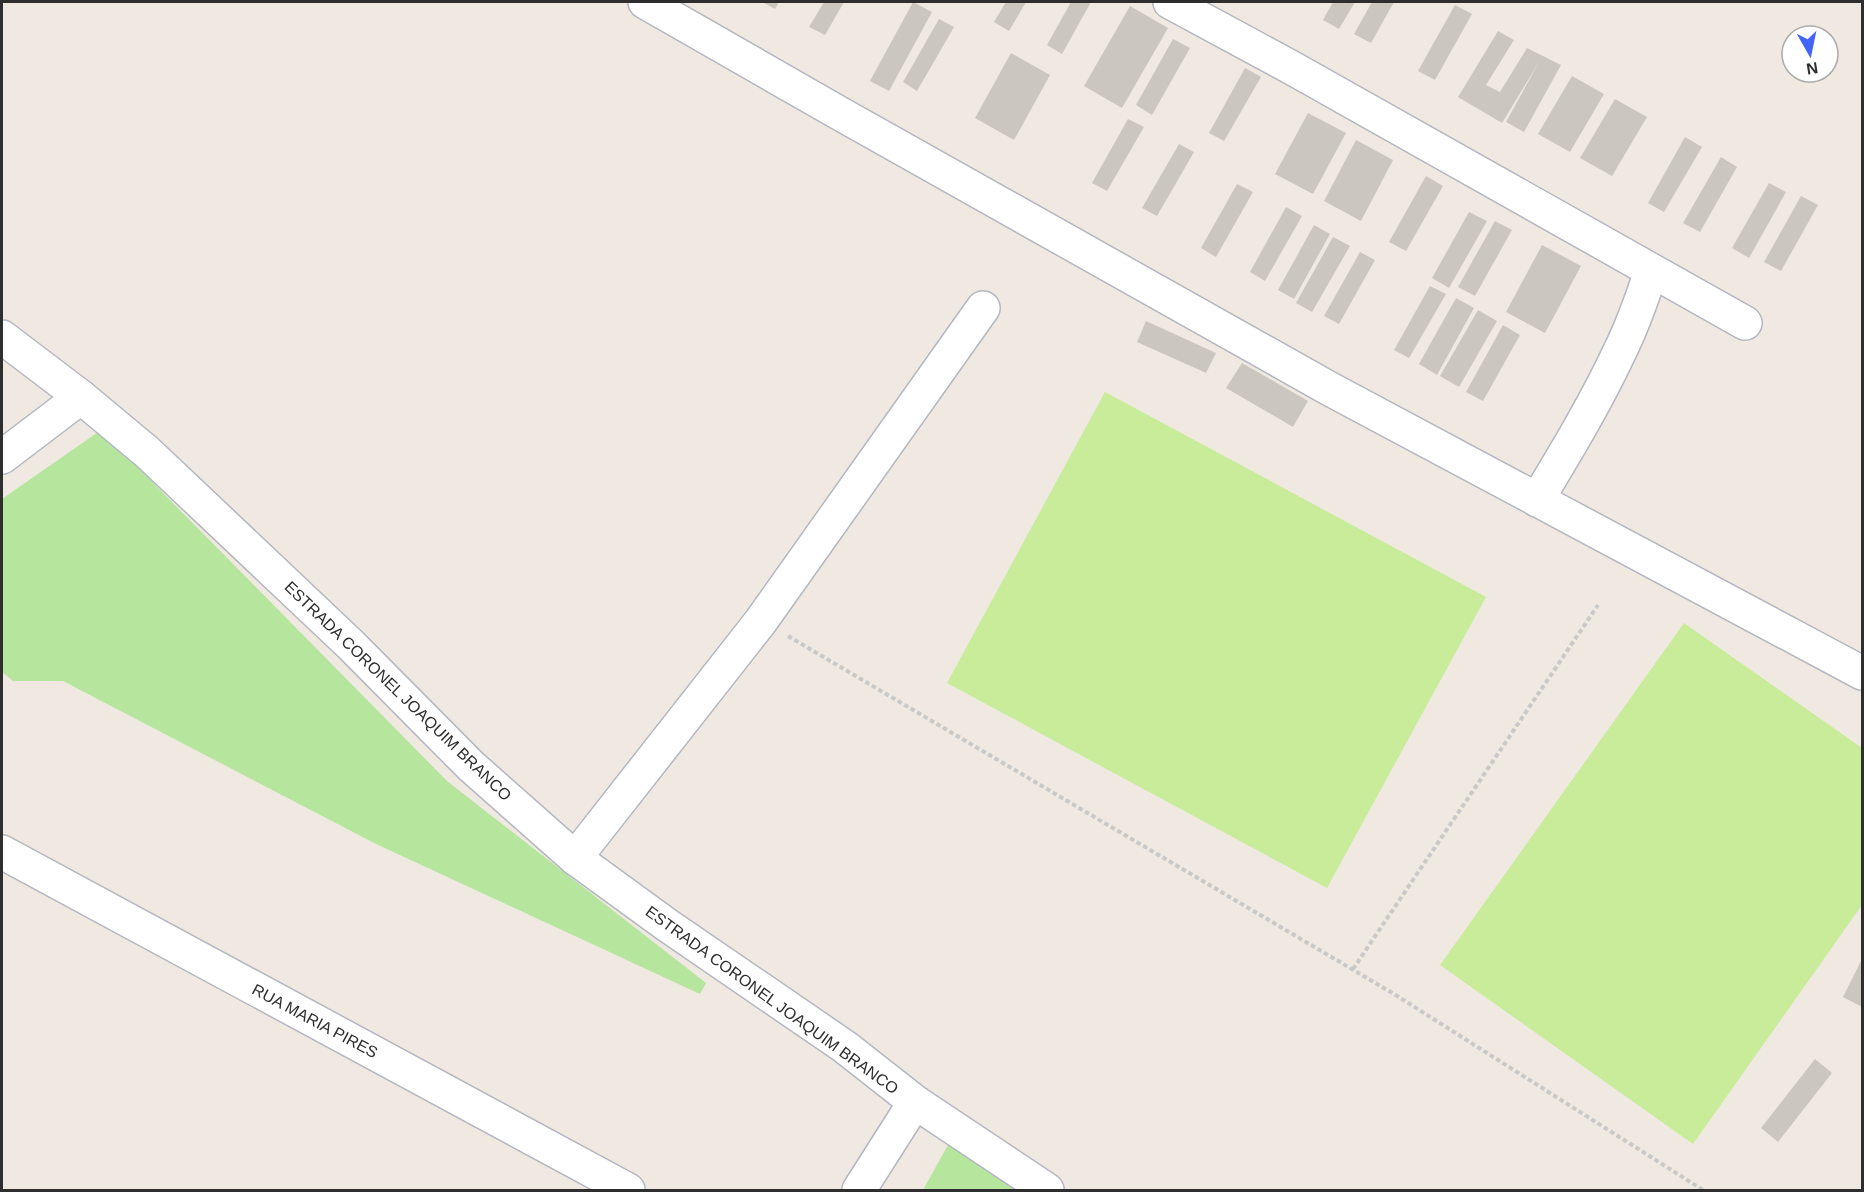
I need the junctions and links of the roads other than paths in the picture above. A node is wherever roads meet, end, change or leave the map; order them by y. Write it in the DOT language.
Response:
graph roads {
  1 [pos="645,2"];
  2 [pos="1170,2"];
  3 [pos="1651,271"];
  4 [pos="983,308"];
  5 [pos="1745,323"];
  6 [pos="2,337"];
  7 [pos="81,397"];
  8 [pos="2,457"];
  9 [pos="1537,500"];
  10 [pos="1863,673"];
  11 [pos="2,852"];
  12 [pos="575,858"];
  13 [pos="915,1102"];
  14 [pos="628,1191"];
  15 [pos="859,1191"];
  16 [pos="1047,1191"];
  1 -- 9 [label="street"];
  2 -- 3 [label="street"];
  3 -- 5 [label="street"];
  3 -- 9 [label="street"];
  4 -- 12 [label="street"];
  6 -- 7 [label="street, ESTRADA CORONEL JOAQUIM BRANCO"];
  7 -- 8 [label="street"];
  7 -- 12 [label="street, ESTRADA CORONEL JOAQUIM BRANCO"];
  9 -- 10 [label="street"];
  11 -- 14 [label="street, RUA MARIA PIRES"];
  12 -- 13 [label="street, ESTRADA CORONEL JOAQUIM BRANCO"];
  13 -- 15 [label="street"];
  13 -- 16 [label="street, ESTRADA CORONEL JOAQUIM BRANCO"];
}
